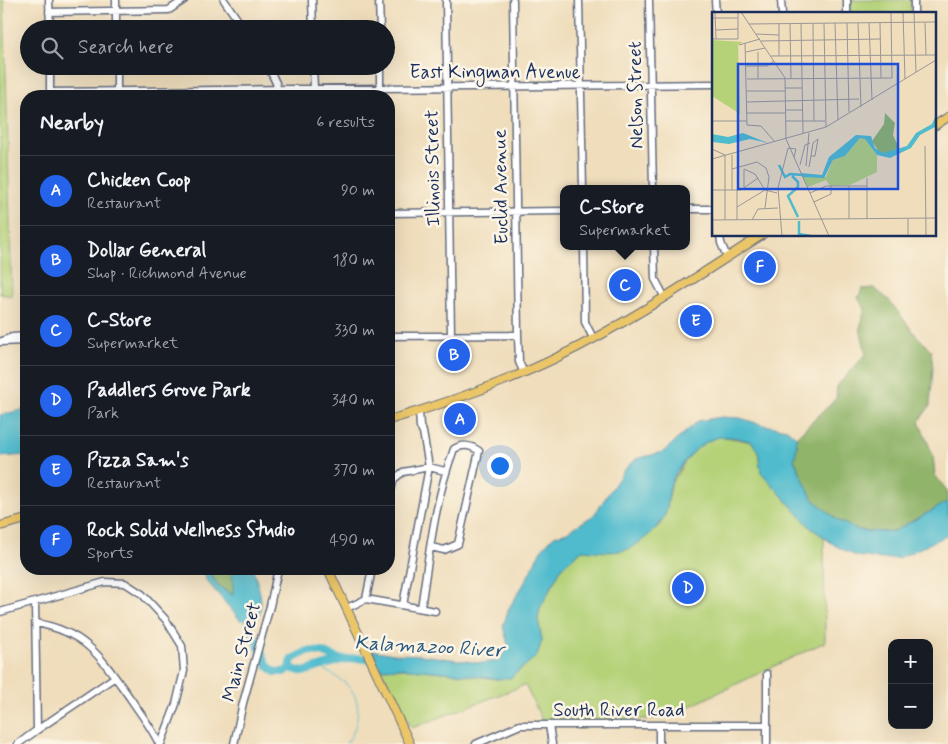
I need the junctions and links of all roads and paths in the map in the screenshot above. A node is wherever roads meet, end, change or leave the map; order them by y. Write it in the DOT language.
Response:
graph roads {
  1 [pos="49,0"];
  2 [pos="116,0"];
  3 [pos="184,0"];
  4 [pos="224,0"];
  5 [pos="312,0"];
  6 [pos="379,0"];
  7 [pos="446,0"];
  8 [pos="512,0"];
  9 [pos="579,0"];
  10 [pos="649,0"];
  11 [pos="116,11"];
  12 [pos="49,12"];
  13 [pos="49,20"];
  14 [pos="116,20"];
  15 [pos="238,20"];
  16 [pos="313,20"];
  17 [pos="380,20"];
  18 [pos="50,75"];
  19 [pos="117,75"];
  20 [pos="272,75"];
  21 [pos="313,75"];
  22 [pos="380,75"];
  23 [pos="712,84"];
  24 [pos="651,85"];
  25 [pos="514,86"];
  26 [pos="581,86"];
  27 [pos="447,87"];
  28 [pos="314,88"];
  29 [pos="381,88"];
  30 [pos="277,89"];
  31 [pos="50,90"];
  32 [pos="117,90"];
  33 [pos="197,90"];
  34 [pos="948,117"];
  35 [pos="936,125"];
  36 [pos="582,185"];
  37 [pos="653,185"];
  38 [pos="712,209"];
  39 [pos="690,210"];
  40 [pos="516,211"];
  41 [pos="560,211"];
  42 [pos="449,212"];
  43 [pos="395,213"];
  44 [pos="720,236"];
  45 [pos="760,236"];
  46 [pos="584,250"];
  47 [pos="654,250"];
  48 [pos="727,257"];
  49 [pos="664,296"];
  50 [pos="518,335"];
  51 [pos="20,336"];
  52 [pos="395,336"];
  53 [pos="451,336"];
  54 [pos="593,338"];
  55 [pos="20,341"];
  56 [pos="1,342"];
  57 [pos="524,373"];
  58 [pos="420,411"];
  59 [pos="395,418"];
  60 [pos="429,467"];
  61 [pos="445,471"];
  62 [pos="395,478"];
  63 [pos="20,521"];
  64 [pos="0,526"];
  65 [pos="431,547"];
  66 [pos="277,575"];
  67 [pos="331,575"];
  68 [pos="371,575"];
  69 [pos="366,599"];
  70 [pos="35,602"];
  71 [pos="403,605"];
  72 [pos="347,608"];
  73 [pos="421,608"];
  74 [pos="436,611"];
  75 [pos="0,612"];
  76 [pos="36,623"];
  77 [pos="767,674"];
  78 [pos="115,677"];
  79 [pos="549,725"];
  80 [pos="659,725"];
  81 [pos="767,725"];
  82 [pos="37,730"];
  83 [pos="18,744"];
  84 [pos="160,744"];
  85 [pos="234,744"];
  86 [pos="410,744"];
  87 [pos="476,744"];
  88 [pos="552,744"];
  89 [pos="659,744"];
  90 [pos="767,744"];
  1 -- 12 [label="street"];
  2 -- 11 [label="street"];
  3 -- 11 [label="street"];
  4 -- 15 [label="street"];
  5 -- 16 [label="street"];
  6 -- 17 [label="street"];
  7 -- 27 [label="street, Illinois Street"];
  8 -- 25 [label="street, Euclid Avenue"];
  9 -- 26 [label="street"];
  10 -- 24 [label="street, Nelson Street"];
  11 -- 12 [label="street"];
  11 -- 14 [label="street"];
  12 -- 13 [label="street"];
  18 -- 31 [label="street"];
  19 -- 32 [label="street"];
  20 -- 30 [label="street"];
  21 -- 28 [label="street"];
  22 -- 29 [label="street"];
  23 -- 24 [label="street, East Kingman Avenue"];
  24 -- 26 [label="street, East Kingman Avenue"];
  24 -- 37 [label="street, Nelson Street"];
  25 -- 26 [label="street, East Kingman Avenue"];
  25 -- 27 [label="street, East Kingman Avenue"];
  25 -- 40 [label="street, Euclid Avenue"];
  26 -- 36 [label="street"];
  27 -- 29 [label="street, East Kingman Avenue"];
  27 -- 42 [label="street, Illinois Street"];
  28 -- 29 [label="street, East Kingman Avenue"];
  28 -- 30 [label="street, East Kingman Avenue"];
  30 -- 33 [label="street, East Kingman Avenue"];
  34 -- 35 [label="main road"];
  38 -- 39 [label="street"];
  40 -- 41 [label="street"];
  40 -- 42 [label="street"];
  40 -- 50 [label="street, Euclid Avenue"];
  42 -- 43 [label="street"];
  42 -- 53 [label="street, Illinois Street"];
  44 -- 48 [label="street"];
  45 -- 48 [label="main road"];
  46 -- 54 [label="street"];
  47 -- 49 [label="street"];
  48 -- 49 [label="main road"];
  49 -- 54 [label="main road"];
  50 -- 53 [label="street"];
  50 -- 57 [label="street, Euclid Avenue"];
  51 -- 56 [label="street"];
  52 -- 53 [label="street"];
  54 -- 57 [label="main road"];
  55 -- 56 [label="street"];
  57 -- 58 [label="main road"];
  58 -- 59 [label="main road"];
  58 -- 60 [label="street"];
  60 -- 61 [label="street"];
  60 -- 62 [label="street"];
  60 -- 71 [label="street"];
  61 -- 65 [label="street"];
  61 -- 65 [label="street"];
  63 -- 64 [label="main road"];
  65 -- 73 [label="street"];
  66 -- 85 [label="street, Main Street"];
  67 -- 72 [label="main road"];
  68 -- 69 [label="street"];
  69 -- 71 [label="street"];
  69 -- 72 [label="street"];
  70 -- 75 [label="street"];
  70 -- 76 [label="street"];
  70 -- 84 [label="street"];
  71 -- 73 [label="street"];
  72 -- 86 [label="main road"];
  73 -- 74 [label="street"];
  76 -- 78 [label="street"];
  76 -- 82 [label="street"];
  77 -- 81 [label="street"];
  78 -- 82 [label="street"];
  78 -- 84 [label="street"];
  79 -- 80 [label="street, South River Road"];
  79 -- 87 [label="street, South River Road"];
  79 -- 88 [label="street"];
  80 -- 81 [label="street, South River Road"];
  80 -- 89 [label="street"];
  81 -- 90 [label="street"];
  82 -- 83 [label="street"];
}
